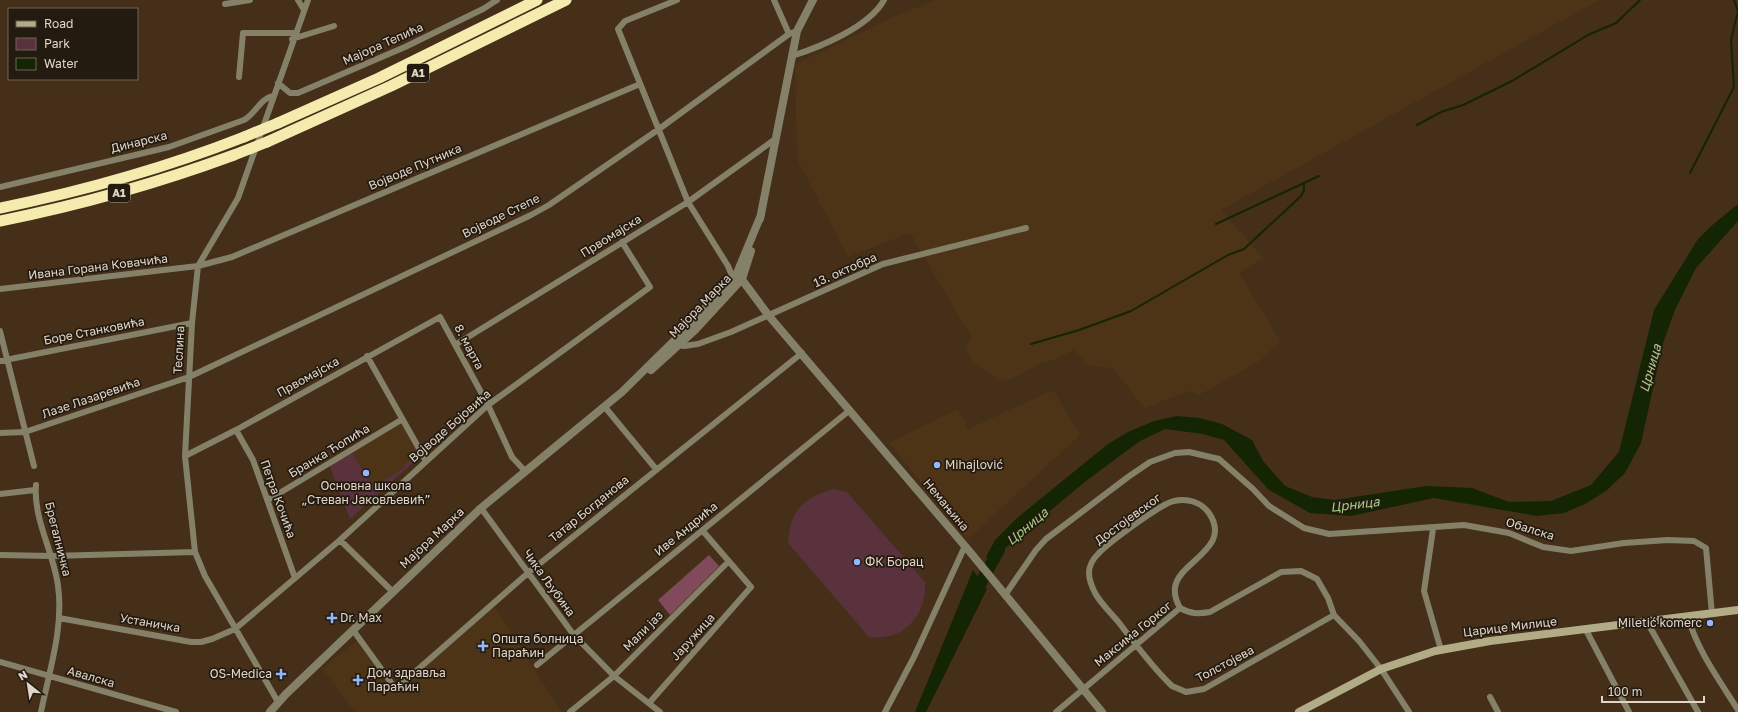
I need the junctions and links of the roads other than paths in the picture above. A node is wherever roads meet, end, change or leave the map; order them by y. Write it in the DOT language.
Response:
graph roads {
  1 [pos="250,0"];
  2 [pos="298,0"];
  3 [pos="308,0"];
  4 [pos="497,0"];
  5 [pos="537,0"];
  6 [pos="566,0"];
  7 [pos="677,0"];
  8 [pos="774,0"];
  9 [pos="813,0"];
  10 [pos="884,0"];
  11 [pos="225,4"];
  12 [pos="304,10"];
  13 [pos="334,26"];
  14 [pos="797,31"];
  15 [pos="789,34"];
  16 [pos="294,36"];
  17 [pos="792,56"];
  18 [pos="240,77"];
  19 [pos="278,83"];
  20 [pos="640,84"];
  21 [pos="273,96"];
  22 [pos="658,129"];
  23 [pos="774,140"];
  24 [pos="0,187"];
  25 [pos="688,202"];
  26 [pos="0,208"];
  27 [pos="0,221"];
  28 [pos="1026,228"];
  29 [pos="622,242"];
  30 [pos="198,266"];
  31 [pos="738,279"];
  32 [pos="0,289"];
  33 [pos="770,316"];
  34 [pos="440,317"];
  35 [pos="192,323"];
  36 [pos="0,331"];
  37 [pos="456,345"];
  38 [pos="680,345"];
  39 [pos="802,353"];
  40 [pos="367,356"];
  41 [pos="7,360"];
  42 [pos="0,361"];
  43 [pos="189,377"];
  44 [pos="622,392"];
  45 [pos="488,405"];
  46 [pos="604,406"];
  47 [pos="850,410"];
  48 [pos="401,420"];
  49 [pos="236,430"];
  50 [pos="25,432"];
  51 [pos="0,433"];
  52 [pos="185,456"];
  53 [pos="426,461"];
  54 [pos="34,466"];
  55 [pos="656,469"];
  56 [pos="525,471"];
  57 [pos="0,494"];
  58 [pos="268,500"];
  59 [pos="481,508"];
  60 [pos="1433,528"];
  61 [pos="702,530"];
  62 [pos="340,540"];
  63 [pos="967,549"];
  64 [pos="195,552"];
  65 [pos="0,555"];
  66 [pos="52,556"];
  67 [pos="728,562"];
  68 [pos="528,573"];
  69 [pos="295,578"];
  70 [pos="393,592"];
  71 [pos="1003,593"];
  72 [pos="1180,608"];
  73 [pos="1738,610"];
  74 [pos="1712,614"];
  75 [pos="1334,615"];
  76 [pos="1688,617"];
  77 [pos="59,618"];
  78 [pos="1647,622"];
  79 [pos="235,628"];
  80 [pos="353,630"];
  81 [pos="1586,630"];
  82 [pos="573,634"];
  83 [pos="1136,644"];
  84 [pos="1441,650"];
  85 [pos="0,662"];
  86 [pos="537,665"];
  87 [pos="1381,669"];
  88 [pos="48,676"];
  89 [pos="614,676"];
  90 [pos="1083,689"];
  91 [pos="1490,697"];
  92 [pos="278,702"];
  93 [pos="650,702"];
  94 [pos="1311,709"];
  95 [pos="1738,710"];
  96 [pos="41,712"];
  97 [pos="176,712"];
  98 [pos="270,712"];
  99 [pos="570,712"];
  100 [pos="660,712"];
  101 [pos="885,712"];
  102 [pos="1056,712"];
  103 [pos="1102,712"];
  104 [pos="1298,712"];
  105 [pos="1409,712"];
  106 [pos="1498,712"];
  107 [pos="1629,712"];
  108 [pos="1698,712"];
  1 -- 11 [label="street"];
  2 -- 12 [label="street"];
  3 -- 12 [label="street, Теслина"];
  4 -- 19 [label="street, Мајора Тепића"];
  5 -- 26 [label="highway, A1, bridge"];
  6 -- 27 [label="highway, A1, bridge"];
  7 -- 20 [label="street"];
  8 -- 15 [label="street"];
  9 -- 14 [label="street, Мајора Марка"];
  10 -- 17 [label="street"];
  12 -- 16 [label="street, Теслина"];
  13 -- 16 [label="street"];
  14 -- 15 [label="street, Војводе Степе"];
  14 -- 17 [label="street, Мајора Марка"];
  15 -- 22 [label="street, Војводе Степе"];
  16 -- 18 [label="street"];
  16 -- 19 [label="street, Теслина"];
  17 -- 23 [label="street, Мајора Марка"];
  19 -- 21 [label="street, Теслина"];
  20 -- 22 [label="street"];
  20 -- 30 [label="street, Војводе Путника"];
  21 -- 24 [label="street, Динарска"];
  21 -- 30 [label="street, Теслина"];
  22 -- 25 [label="street"];
  22 -- 43 [label="street, Војводе Степе"];
  23 -- 25 [label="street, Првомајска"];
  23 -- 31 [label="street, Мајора Марка"];
  25 -- 29 [label="street, Првомајска"];
  25 -- 31 [label="street"];
  28 -- 33 [label="street, 13. октобра"];
  29 -- 37 [label="street, Првомајска"];
  29 -- 45 [label="street, Војводе Бојовића"];
  30 -- 32 [label="street, Ивана Горана Ковачића"];
  30 -- 35 [label="street, Теслина"];
  31 -- 33 [label="street, Немањина"];
  31 -- 38 [label="street, Мајора Марка"];
  31 -- 44 [label="street, Мајора Марка"];
  33 -- 38 [label="street, 13. октобра"];
  33 -- 39 [label="street, Немањина"];
  34 -- 37 [label="street, 8. марта"];
  34 -- 40 [label="street, Првомајска"];
  35 -- 41 [label="street, Боре Станковића"];
  35 -- 43 [label="street, Теслина"];
  36 -- 41 [label="street"];
  37 -- 45 [label="street, 8. марта"];
  38 -- 44 [label="street, Мајора Марка"];
  39 -- 47 [label="street, Немањина"];
  39 -- 55 [label="street, Татар Богданова"];
  40 -- 48 [label="street"];
  40 -- 49 [label="street, Првомајска"];
  41 -- 42 [label="street, Боре Станковића"];
  41 -- 50 [label="street"];
  43 -- 50 [label="street, Лазе Лазаревића"];
  43 -- 52 [label="street, Теслина"];
  44 -- 46 [label="street, Мајора Марка"];
  45 -- 53 [label="street, Војводе Бојовића"];
  45 -- 56 [label="street, 8. марта"];
  46 -- 55 [label="street"];
  46 -- 56 [label="street, Мајора Марка"];
  47 -- 61 [label="street, Иве Андрића"];
  47 -- 63 [label="street, Немањина"];
  48 -- 53 [label="street"];
  48 -- 58 [label="street, Бранка Ћопића"];
  49 -- 52 [label="street, Првомајска"];
  49 -- 58 [label="street, Петра Кочића"];
  50 -- 51 [label="street, Лазе Лазаревића"];
  50 -- 54 [label="street"];
  52 -- 64 [label="street, Теслина"];
  53 -- 62 [label="street, Војводе Бојовића"];
  55 -- 68 [label="street, Татар Богданова"];
  56 -- 59 [label="street, Мајора Марка"];
  57 -- 66 [label="street, Брегалничка"];
  58 -- 69 [label="street, Петра Кочића"];
  59 -- 68 [label="street, Чика Љубина"];
  59 -- 70 [label="street, Мајора Марка"];
  60 -- 71 [label="street, Обалска"];
  60 -- 74 [label="street, Обалска"];
  60 -- 84 [label="street"];
  61 -- 67 [label="street"];
  61 -- 82 [label="street, Иве Андрића"];
  62 -- 69 [label="street, Војводе Бојовића"];
  62 -- 70 [label="street"];
  63 -- 71 [label="street, Немањина"];
  63 -- 101 [label="street"];
  64 -- 66 [label="street"];
  64 -- 79 [label="street, Теслина"];
  65 -- 66 [label="street"];
  66 -- 77 [label="street, Брегалничка"];
  67 -- 89 [label="street, Мали јаз"];
  67 -- 93 [label="street, Јаружица"];
  68 -- 80 [label="street, Татар Богданова"];
  68 -- 82 [label="street, Чика Љубина"];
  69 -- 79 [label="street, Војводе Бојовића"];
  70 -- 80 [label="street, Мајора Марка"];
  71 -- 90 [label="street, Немањина"];
  72 -- 75 [label="street, Максима Горког"];
  72 -- 83 [label="street, Максима Горког"];
  72 -- 83 [label="street, Достојевског"];
  73 -- 74 [label="main road, Царице Милице"];
  74 -- 76 [label="main road, Царице Милице"];
  75 -- 83 [label="street, Толстојева"];
  75 -- 87 [label="street, Максима Горког"];
  76 -- 78 [label="main road, Царице Милице"];
  76 -- 95 [label="street"];
  77 -- 79 [label="street, Устаничка"];
  77 -- 88 [label="street, Брегалничка"];
  78 -- 81 [label="main road, Царице Милице"];
  78 -- 108 [label="street"];
  79 -- 92 [label="street, Теслина"];
  80 -- 92 [label="street, Мајора Марка"];
  81 -- 84 [label="main road, Царице Милице"];
  81 -- 107 [label="street"];
  82 -- 86 [label="street, Иве Андрића"];
  82 -- 89 [label="street, Чика Љубина"];
  83 -- 90 [label="street, Максима Горког"];
  84 -- 87 [label="main road, Царице Милице"];
  85 -- 88 [label="street, Авалска"];
  87 -- 94 [label="main road, Царице Милице"];
  87 -- 105 [label="street, Максима Горког"];
  88 -- 96 [label="street, Брегалничка"];
  88 -- 97 [label="street, Авалска"];
  89 -- 93 [label="street, Чика Љубина"];
  89 -- 99 [label="street, Мали јаз"];
  90 -- 102 [label="street, Максима Горког"];
  90 -- 103 [label="street, Немањина"];
  91 -- 106 [label="street"];
  92 -- 98 [label="street, Мајора Марка"];
  93 -- 100 [label="street, Чика Љубина"];
  94 -- 104 [label="main road, Царице Милице"];
}
